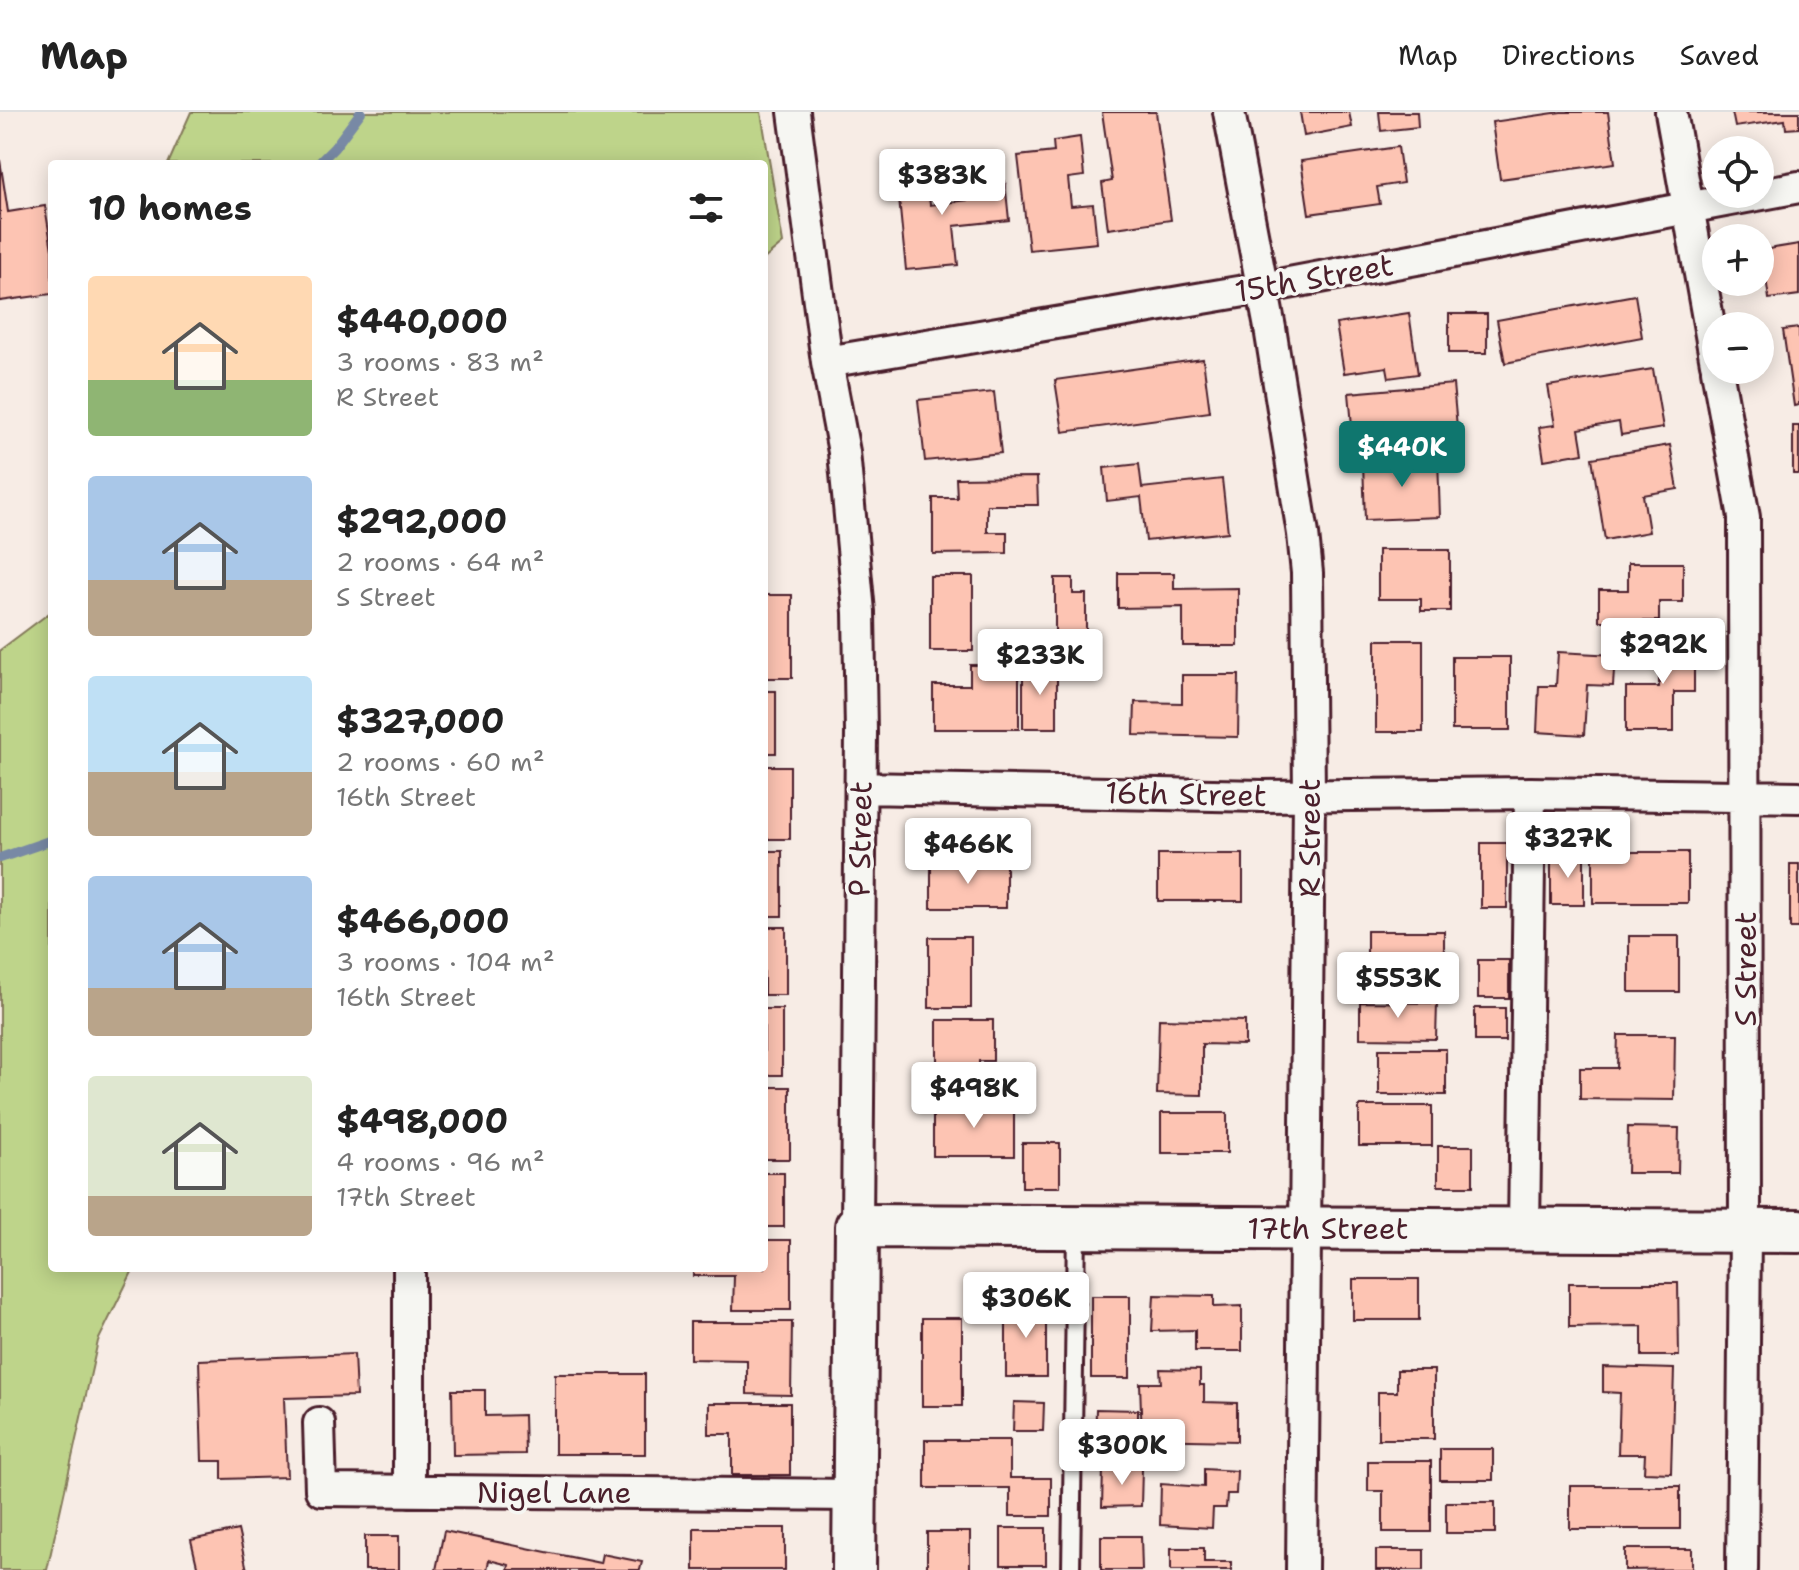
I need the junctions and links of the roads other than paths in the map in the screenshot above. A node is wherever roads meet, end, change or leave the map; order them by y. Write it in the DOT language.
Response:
graph roads {
  1 [pos="794,112"];
  2 [pos="1229,112"];
  3 [pos="1671,112"];
  4 [pos="1799,187"];
  5 [pos="1688,208"];
  6 [pos="1262,288"];
  7 [pos="1707,312"];
  8 [pos="827,362"];
  9 [pos="1720,384"];
  10 [pos="861,788"];
  11 [pos="1530,793"];
  12 [pos="1309,795"];
  13 [pos="1744,797"];
  14 [pos="1799,797"];
  15 [pos="857,1226"];
  16 [pos="1306,1227"];
  17 [pos="1076,1229"];
  18 [pos="1524,1229"];
  19 [pos="1745,1231"];
  20 [pos="1799,1231"];
  21 [pos="409,1272"];
  22 [pos="319,1423"];
  23 [pos="409,1491"];
  24 [pos="854,1495"];
  25 [pos="854,1570"];
  26 [pos="1071,1570"];
  27 [pos="1302,1570"];
  28 [pos="1742,1570"];
  1 -- 8 [label="street, P Street"];
  2 -- 6 [label="street, R Street"];
  3 -- 5 [label="street"];
  4 -- 5 [label="street, 15th Street"];
  5 -- 6 [label="street, 15th Street"];
  5 -- 7 [label="street"];
  6 -- 8 [label="street, 15th Street"];
  6 -- 12 [label="street, R Street"];
  8 -- 10 [label="street, P Street"];
  9 -- 13 [label="street, S Street"];
  10 -- 12 [label="street, 16th Street"];
  10 -- 15 [label="street, P Street"];
  11 -- 12 [label="street, 16th Street"];
  11 -- 13 [label="street, 16th Street"];
  11 -- 18 [label="street"];
  12 -- 16 [label="street, R Street"];
  13 -- 14 [label="street, 16th Street"];
  13 -- 19 [label="street, S Street"];
  15 -- 17 [label="street, 17th Street"];
  15 -- 24 [label="street, P Street"];
  16 -- 17 [label="street, 17th Street"];
  16 -- 18 [label="street, 17th Street"];
  16 -- 27 [label="street, R Street"];
  17 -- 26 [label="lane"];
  18 -- 19 [label="street, 17th Street"];
  19 -- 20 [label="street, 17th Street"];
  19 -- 28 [label="street, S Street"];
  21 -- 23 [label="street"];
  22 -- 23 [label="street, Nigel Lane"];
  23 -- 24 [label="street, Nigel Lane"];
  24 -- 25 [label="street, P Street"];
}
